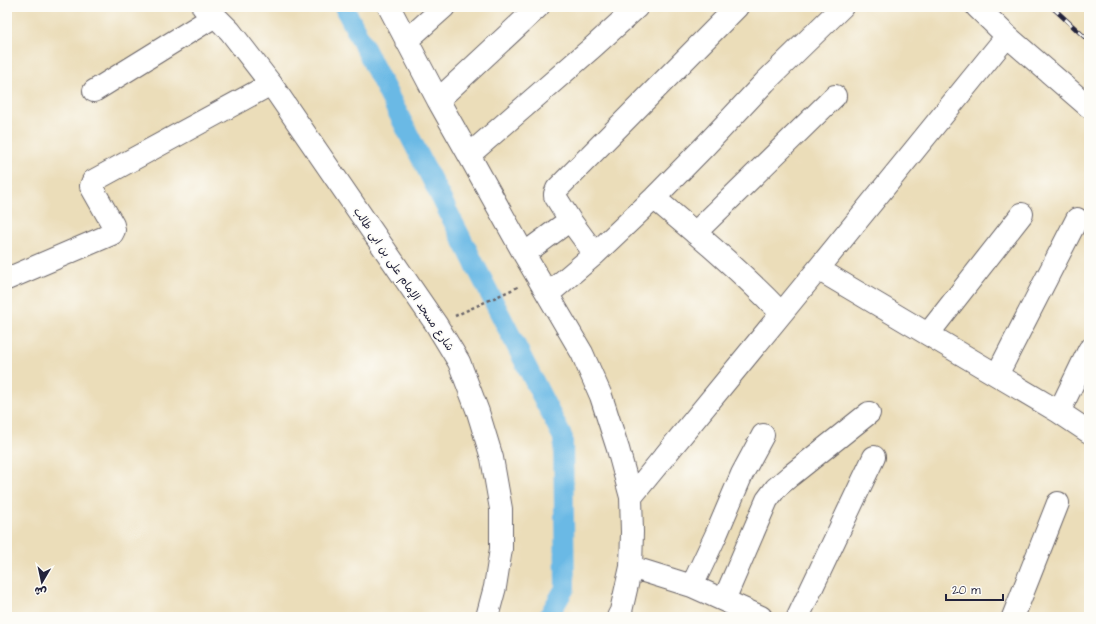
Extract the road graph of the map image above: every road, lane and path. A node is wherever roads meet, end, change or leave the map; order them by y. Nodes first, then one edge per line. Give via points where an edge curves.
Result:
1 (389, 7) edge
2 (444, 7) edge
3 (538, 7) edge
4 (637, 7) edge
5 (737, 7) edge
6 (842, 7) edge
7 (977, 7) edge
8 (209, 11) edge
9 (1007, 36) junction
10 (406, 41) junction
11 (271, 84) junction
12 (94, 90) dead end
13 (835, 96) dead end
14 (438, 100) junction
15 (1089, 107) edge
16 (469, 155) junction
17 (654, 198) junction
18 (1022, 214) dead end
19 (1078, 219) dead end
20 (570, 220) junction
21 (694, 233) junction
22 (524, 254) junction
23 (596, 254) junction
24 (818, 269) junction
25 (7, 279) edge
26 (543, 286) junction
27 (781, 313) junction
28 (436, 324) junction
29 (928, 334) junction
30 (1089, 350) edge
31 (997, 375) junction
32 (1059, 412) junction
33 (869, 413) dead end
34 (1089, 432) edge
35 (763, 435) dead end
36 (874, 457) dead end
37 (631, 497) junction
38 (1058, 504) dead end
39 (631, 568) junction
40 (692, 586) junction
41 (724, 600) junction
42 (487, 617) edge
43 (618, 617) edge
44 (761, 617) edge
45 (798, 617) edge
46 (1013, 617) edge

1 - 10 street
2 - 10 street
3 - 14 street
4 - 16 street
5 - 20 street via 557,189 555,196
6 - 17 street via 765,82
7 - 9 street
8 - 11 street, شارع مسجد الإمام على بن ابى طالب via 230,31
8 - 12 street
9 - 15 street
9 - 24 street
10 - 14 street
11 - 25 street via 93,181 91,186 113,225 112,234
11 - 28 street, شارع مسجد الإمام على بن ابى طالب
13 - 21 street
14 - 16 street
16 - 22 street
17 - 21 street
17 - 23 street
18 - 29 street
19 - 31 street
20 - 22 street
20 - 23 street
21 - 27 street via 748,279
22 - 26 street
23 - 26 street
24 - 27 street
24 - 29 street
26 - 28 path
26 - 37 street via 582,353 601,396
27 - 37 street
28 - 42 street, شارع مسجد الإمام على بن ابى طالب via 459,362 478,412 492,458 501,509 501,549
29 - 31 street
30 - 32 street
31 - 32 street
32 - 34 street
33 - 41 street via 776,488 767,500
35 - 40 street via 742,474
36 - 45 street
37 - 39 street
38 - 46 street
39 - 40 street
39 - 43 street
40 - 41 street
41 - 44 street

